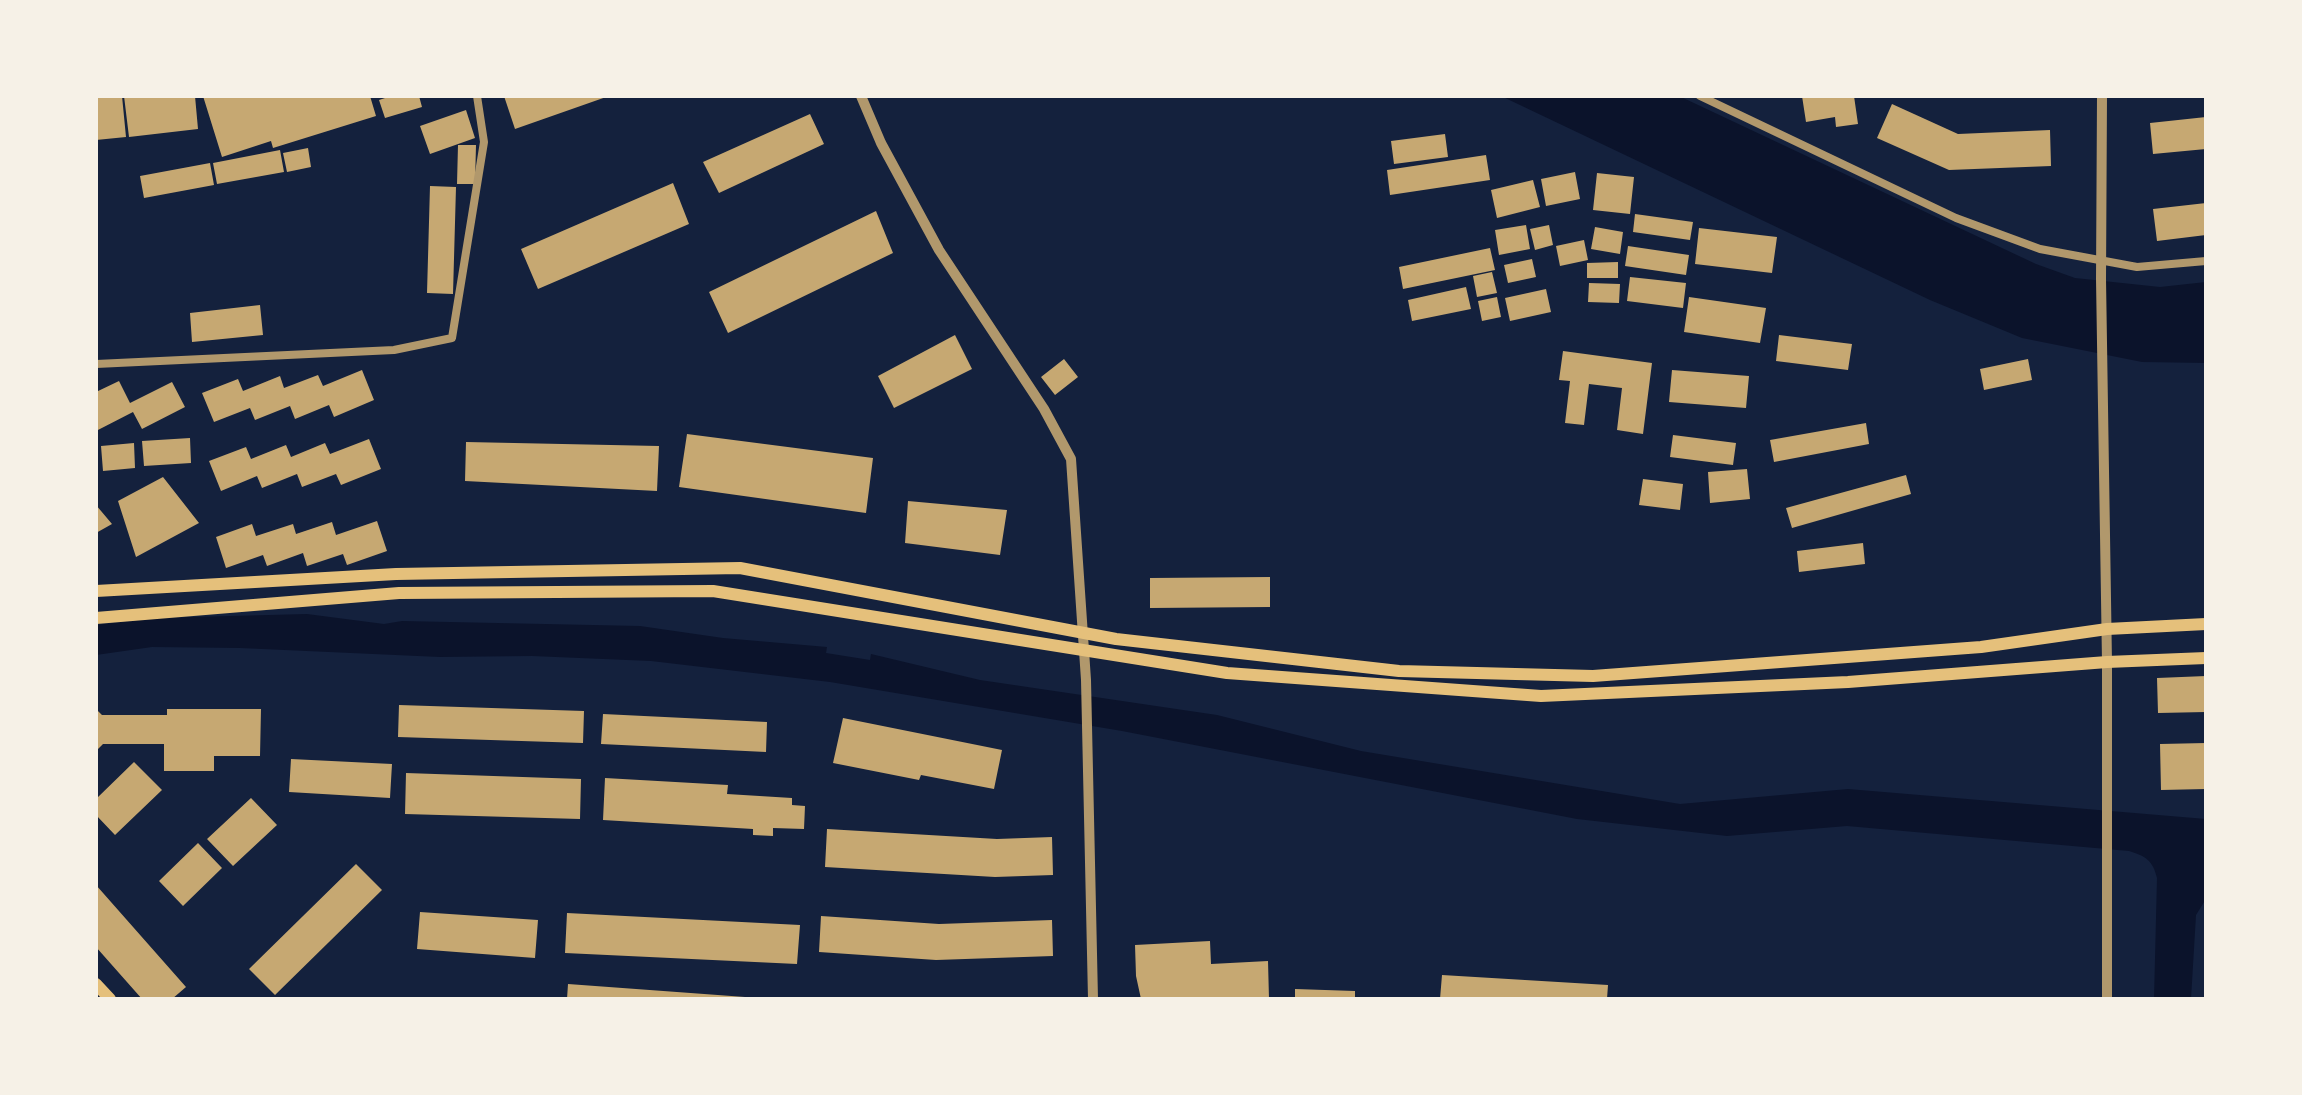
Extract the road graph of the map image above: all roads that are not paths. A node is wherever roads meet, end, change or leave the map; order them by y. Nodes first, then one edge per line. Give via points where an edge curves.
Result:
1 (477, 96) edge
2 (861, 96) edge
3 (1700, 96) edge
4 (2102, 96) edge
5 (2101, 261) junction
6 (2206, 261) edge
7 (96, 364) edge
8 (96, 591) edge
9 (96, 618) edge
10 (2206, 624) edge
11 (2107, 629) junction
12 (1082, 633) junction
13 (1083, 650) junction
14 (2206, 658) edge
15 (2107, 662) junction
16 (96, 984) edge
17 (110, 999) edge
18 (1093, 999) edge
19 (2107, 999) edge

1 - 7 street via 484,142 452,338 394,350
2 - 12 street via 939,250 1071,459
3 - 5 street via 1956,218 2040,249
4 - 5 street
5 - 6 street via 2137,267
5 - 11 street
8 - 12 main road via 396,574 740,568
9 - 13 main road via 399,593 713,591
10 - 11 main road
11 - 12 main road via 1981,647 1593,676 1399,671
11 - 15 street
12 - 13 street
13 - 15 main road via 1227,673 1541,696 1848,682
13 - 18 street
14 - 15 main road
15 - 19 street
16 - 17 main road

